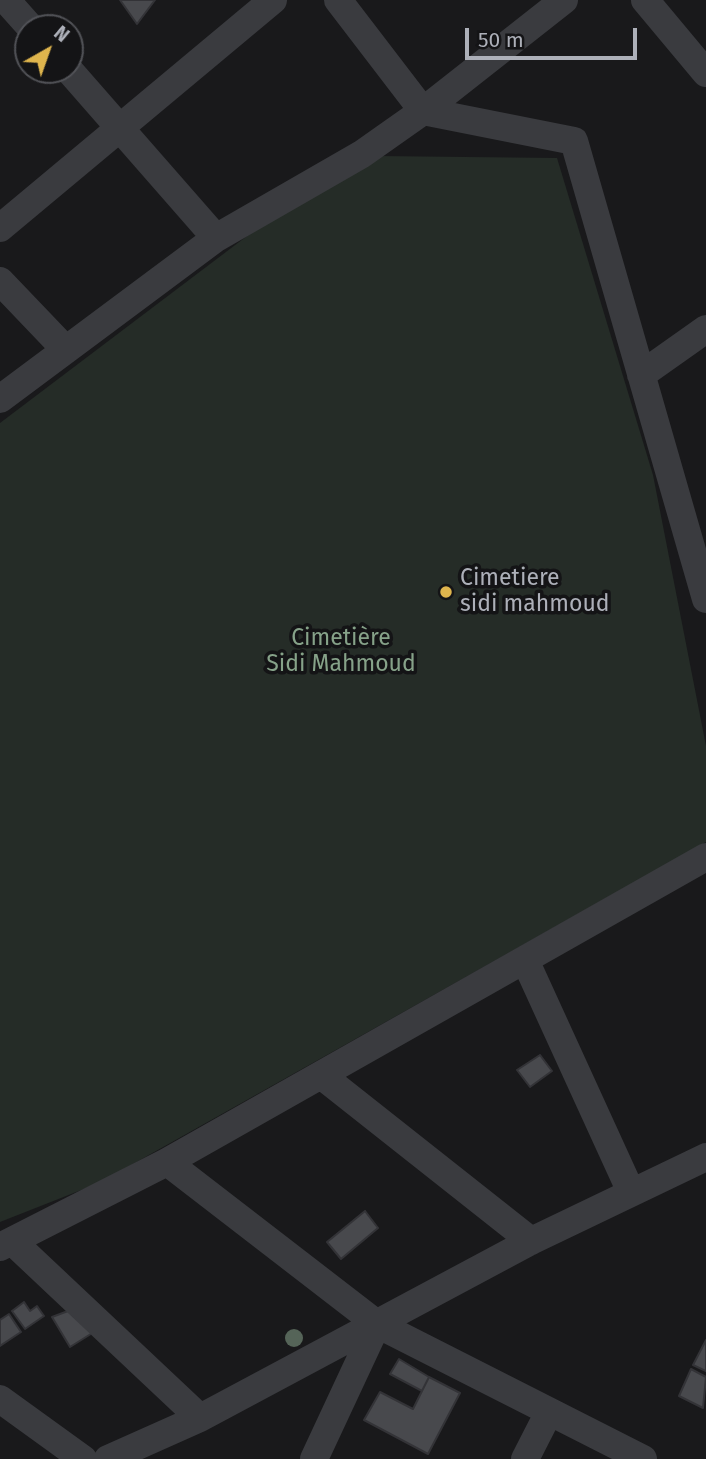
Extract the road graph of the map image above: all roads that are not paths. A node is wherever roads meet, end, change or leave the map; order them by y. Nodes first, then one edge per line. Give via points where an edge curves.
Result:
1 (6, 0) edge
2 (273, 0) edge
3 (338, 0) edge
4 (564, 0) edge
5 (645, 0) edge
6 (18, 14) edge
7 (706, 73) edge
8 (82, 84) edge
9 (423, 111) junction
10 (121, 128) junction
11 (0, 228) edge
12 (215, 238) junction
13 (0, 281) edge
14 (706, 329) edge
15 (66, 350) junction
16 (641, 375) junction
17 (0, 399) edge
18 (706, 598) edge
19 (706, 857) edge
20 (525, 960) junction
21 (321, 1075) junction
22 (706, 1157) edge
23 (167, 1162) junction
24 (631, 1192) junction
25 (531, 1241) junction
26 (6, 1244) edge
27 (377, 1324) junction
28 (0, 1399) edge
29 (549, 1412) junction
30 (200, 1418) junction
31 (83, 1459) edge
32 (108, 1459) edge
33 (314, 1459) edge
34 (525, 1459) edge
35 (643, 1459) edge

1 - 6 street
2 - 10 street
3 - 9 street
4 - 9 street
5 - 7 street
8 - 10 street
9 - 12 street via 362,154
9 - 16 street via 574,141
10 - 11 street
10 - 12 street
12 - 15 street
13 - 15 street
14 - 16 street
15 - 17 street
16 - 18 street
19 - 20 street
20 - 21 street
20 - 24 street
21 - 23 street
21 - 25 street
22 - 24 street
23 - 26 street
23 - 27 street
24 - 25 street
25 - 27 street
26 - 30 street
27 - 29 street
27 - 30 street
27 - 33 street
28 - 31 street
29 - 34 street
29 - 35 street
30 - 32 street

